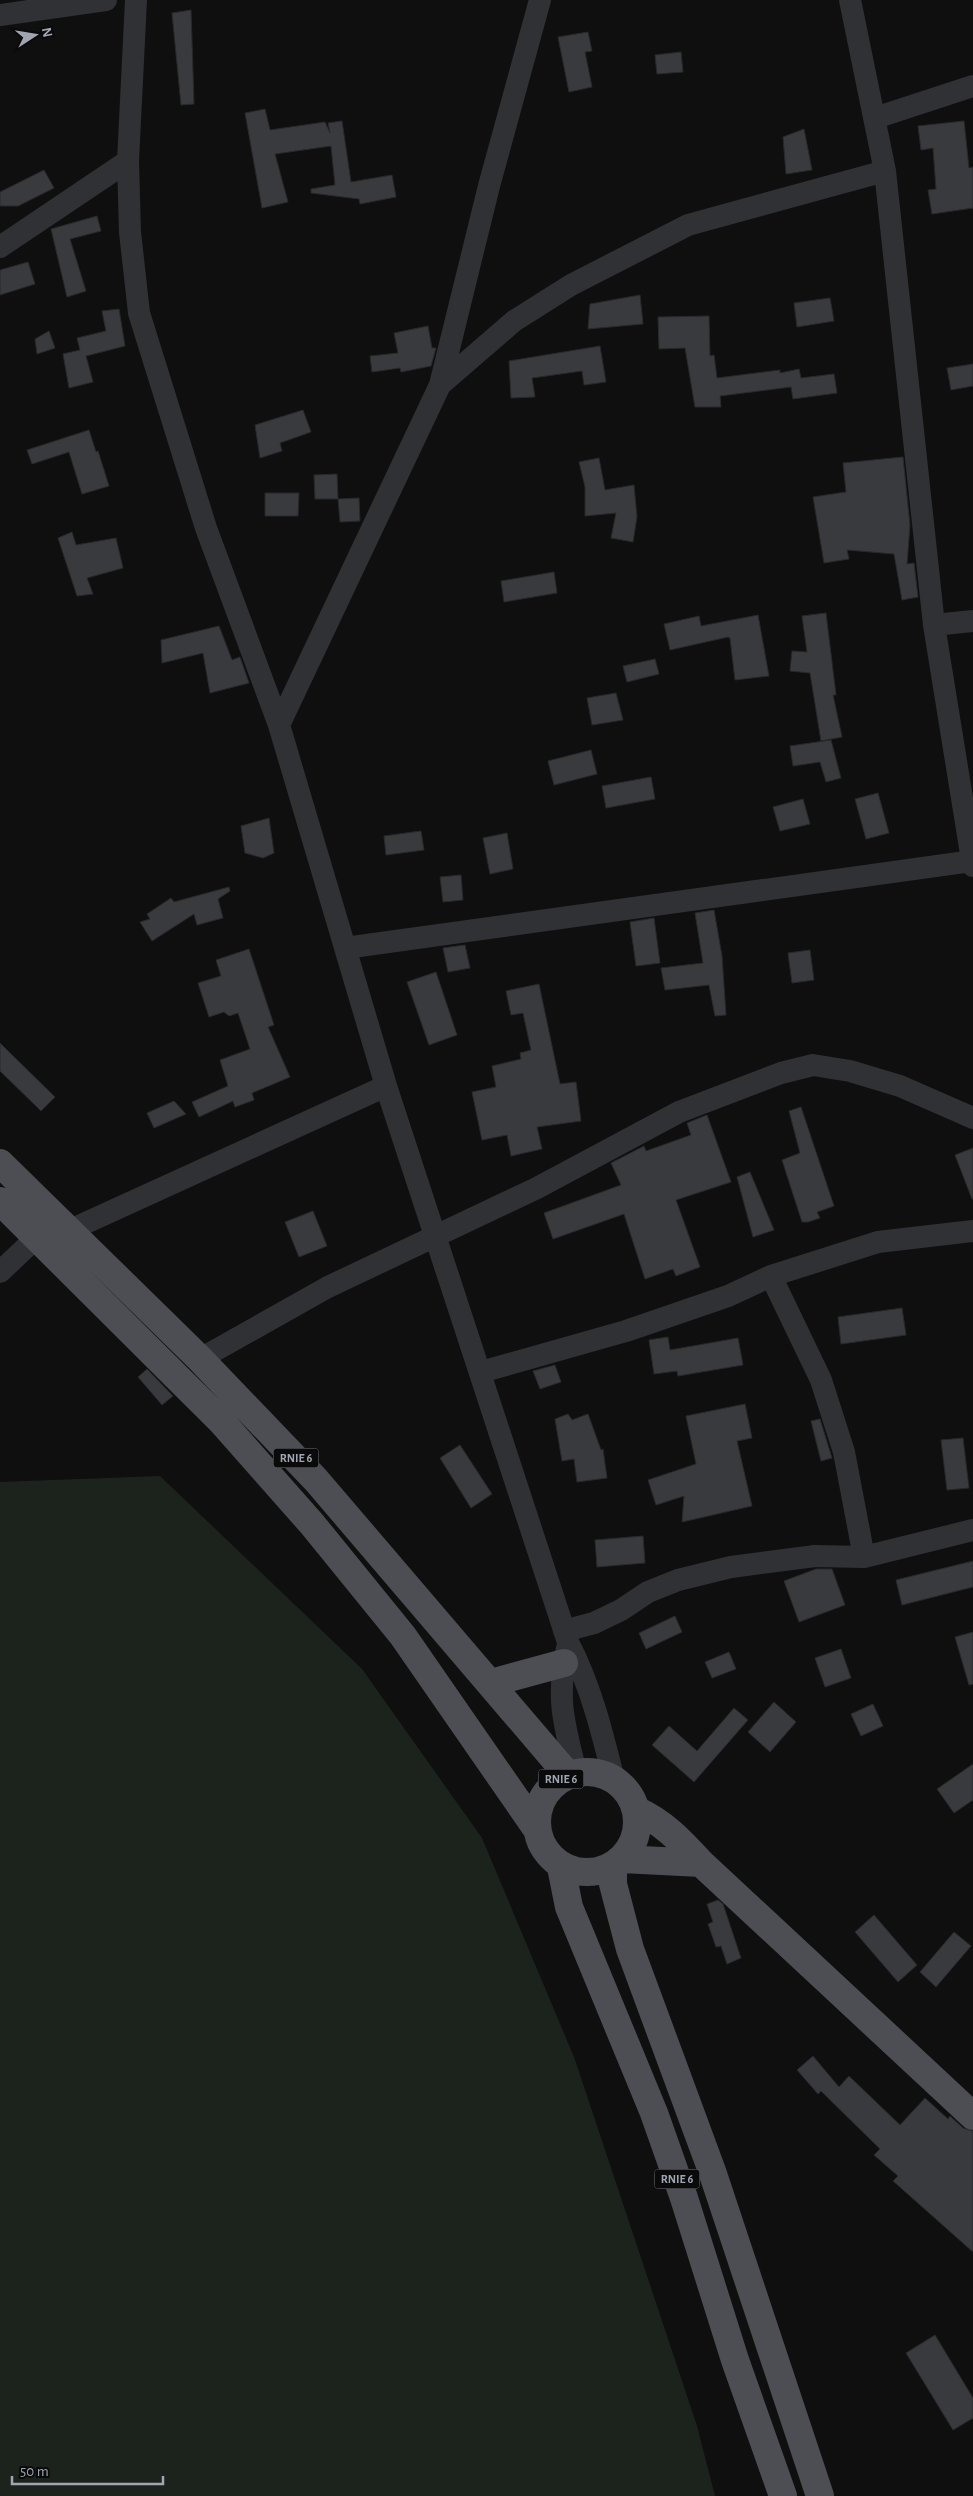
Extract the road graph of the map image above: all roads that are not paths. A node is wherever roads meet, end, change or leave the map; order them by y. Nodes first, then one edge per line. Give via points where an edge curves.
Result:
1 (106, 0) edge
2 (136, 0) edge
3 (540, 0) edge
4 (850, 0) edge
5 (11, 9) edge
6 (973, 86) edge
7 (875, 118) junction
8 (128, 161) junction
9 (885, 171) junction
10 (0, 247) edge
11 (440, 385) junction
12 (973, 620) edge
13 (934, 626) junction
14 (279, 725) junction
15 (973, 863) edge
16 (345, 948) junction
17 (386, 1086) junction
18 (973, 1118) edge
19 (0, 1163) edge
20 (0, 1201) edge
21 (68, 1231) junction
22 (973, 1231) edge
23 (37, 1237) junction
24 (434, 1237) junction
25 (0, 1272) edge
26 (771, 1276) junction
27 (200, 1359) junction
28 (481, 1372) junction
29 (973, 1530) edge
30 (864, 1557) junction
31 (566, 1645) junction
32 (491, 1683) junction
33 (572, 1774) junction
34 (614, 1780) junction
35 (636, 1810) junction
36 (536, 1828) junction
37 (618, 1863) junction
38 (701, 1863) junction
39 (561, 1866) junction
40 (973, 2116) edge
41 (783, 2496) edge
42 (820, 2496) edge

1 - 5 street
2 - 8 street
3 - 11 street via 488,186
4 - 7 street
6 - 7 street
7 - 9 street
8 - 10 street
8 - 14 street via 130,232 140,313 206,528
9 - 11 street via 688,225 571,285 522,316
9 - 13 street
11 - 14 street
12 - 13 street
13 - 15 street
14 - 16 street
15 - 16 street
16 - 17 street
17 - 21 street
17 - 24 street
18 - 24 street via 900,1086 850,1071 813,1065 679,1112 537,1188
19 - 21 main road, RNIE 6
20 - 23 main road, RNIE 6
21 - 27 main road, RNIE 6
22 - 26 street via 878,1242
23 - 25 street
23 - 36 main road, RNIE 6 via 227,1428 312,1524 403,1636
24 - 27 street via 328,1287
24 - 28 street
26 - 28 street via 728,1296 626,1331
26 - 30 street via 821,1380 844,1452
27 - 32 main road, RNIE 6 via 316,1480
28 - 31 street
29 - 30 street
30 - 31 street via 815,1556 731,1567 678,1580 648,1592 594,1623
31 - 32 main road
31 - 33 street via 561,1682 562,1713
31 - 34 street via 582,1668
32 - 33 main road, RNIE 6
33 - 34 main road, RNIE 6 via 596,1772
33 - 36 main road, RNIE 6 via 550,1787 538,1806
34 - 35 main road, RNIE 6 via 628,1793
35 - 37 main road via 637,1828 632,1844
35 - 38 main road via 655,1818 676,1835
36 - 39 main road, RNIE 6 via 544,1850
37 - 38 main road
37 - 39 main road, RNIE 6 via 587,1874
37 - 42 main road, RNIE 6 via 613,1884 630,1949 712,2170
38 - 40 main road
39 - 41 main road, RNIE 6 via 569,1907 654,2113

